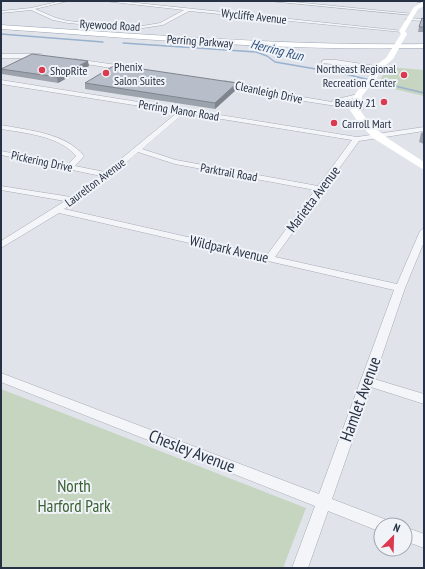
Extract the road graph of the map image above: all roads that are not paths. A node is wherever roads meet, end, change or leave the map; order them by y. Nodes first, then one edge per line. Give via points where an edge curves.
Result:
1 (66, 1) edge
2 (106, 1) edge
3 (271, 1) edge
4 (416, 1) edge
5 (424, 2) edge
6 (31, 8) junction
7 (189, 9) junction
8 (1, 12) edge
9 (410, 16) junction
10 (424, 20) edge
11 (1, 24) edge
12 (1, 27) edge
13 (403, 32) junction
14 (86, 33) junction
15 (424, 40) edge
16 (112, 43) dead end
17 (393, 43) junction
18 (424, 46) edge
19 (315, 47) junction
20 (1, 56) edge
21 (381, 56) junction
22 (46, 57) edge
23 (67, 60) edge
24 (324, 62) dead end
25 (379, 67) junction
26 (128, 69) edge
27 (1, 82) edge
28 (216, 82) edge
29 (323, 102) junction
30 (359, 104) junction
31 (183, 111) junction
32 (1, 126) edge
33 (424, 129) edge
34 (381, 135) junction
35 (357, 139) junction
36 (138, 150) junction
37 (1, 153) edge
38 (69, 167) junction
39 (424, 167) edge
40 (107, 176) junction
41 (1, 188) edge
42 (322, 188) junction
43 (73, 200) junction
44 (58, 210) junction
45 (424, 231) edge
46 (1, 245) edge
47 (269, 259) junction
48 (400, 288) junction
49 (1, 377) edge
50 (367, 381) junction
51 (424, 399) edge
52 (324, 502) junction
53 (373, 521) edge
54 (413, 537) edge
55 (424, 541) edge
56 (300, 568) edge

1 - 6 street
2 - 7 street, Wycliffe Avenue
3 - 9 street
4 - 5 street
5 - 9 street
6 - 7 street, Ryewood Road via 64,21 130,28 160,24
6 - 8 street
7 - 13 street, Wycliffe Avenue
9 - 10 street
9 - 13 street
11 - 17 main road, Perring Parkway via 250,41
12 - 14 main road, Perring Parkway
13 - 15 main road
13 - 17 street
14 - 16 main road via 114,38 115,41
14 - 19 main road, Perring Parkway
15 - 17 main road, Perring Parkway
17 - 18 main road, Perring Parkway
17 - 19 main road, Perring Parkway
17 - 21 street
17 - 25 street via 386,63
19 - 21 main road via 366,50
20 - 22 street
21 - 25 street
23 - 26 street
24 - 25 street
25 - 30 street
27 - 31 street, Perring Manor Road
28 - 29 street, Cleanleigh Drive
29 - 30 street, Cleanleigh Drive
29 - 30 street
30 - 34 street via 355,110 360,120
31 - 35 street, Perring Manor Road
31 - 36 street, Laurelton Avenue
32 - 38 street via 34,133 71,147 80,156
33 - 34 street, Perring Manor Road
34 - 35 street, Perring Manor Road
34 - 39 street
35 - 42 street, Marietta Avenue
36 - 40 street, Laurelton Avenue
36 - 42 street, Parktrail Road via 189,164
37 - 38 street, Pickering Drive
38 - 40 street, Pickering Drive
40 - 43 street, Laurelton Avenue
41 - 43 street
42 - 47 street, Marietta Avenue
43 - 44 street, Laurelton Avenue
44 - 46 street, Laurelton Avenue
44 - 47 street, Wildpark Avenue
45 - 48 street, Hamlet Avenue
47 - 48 street, Wildpark Avenue
48 - 50 street, Hamlet Avenue
49 - 52 street, Chesley Avenue
50 - 51 street
50 - 52 street, Hamlet Avenue
52 - 53 street, Chesley Avenue
52 - 56 street, Hamlet Avenue
54 - 55 street

